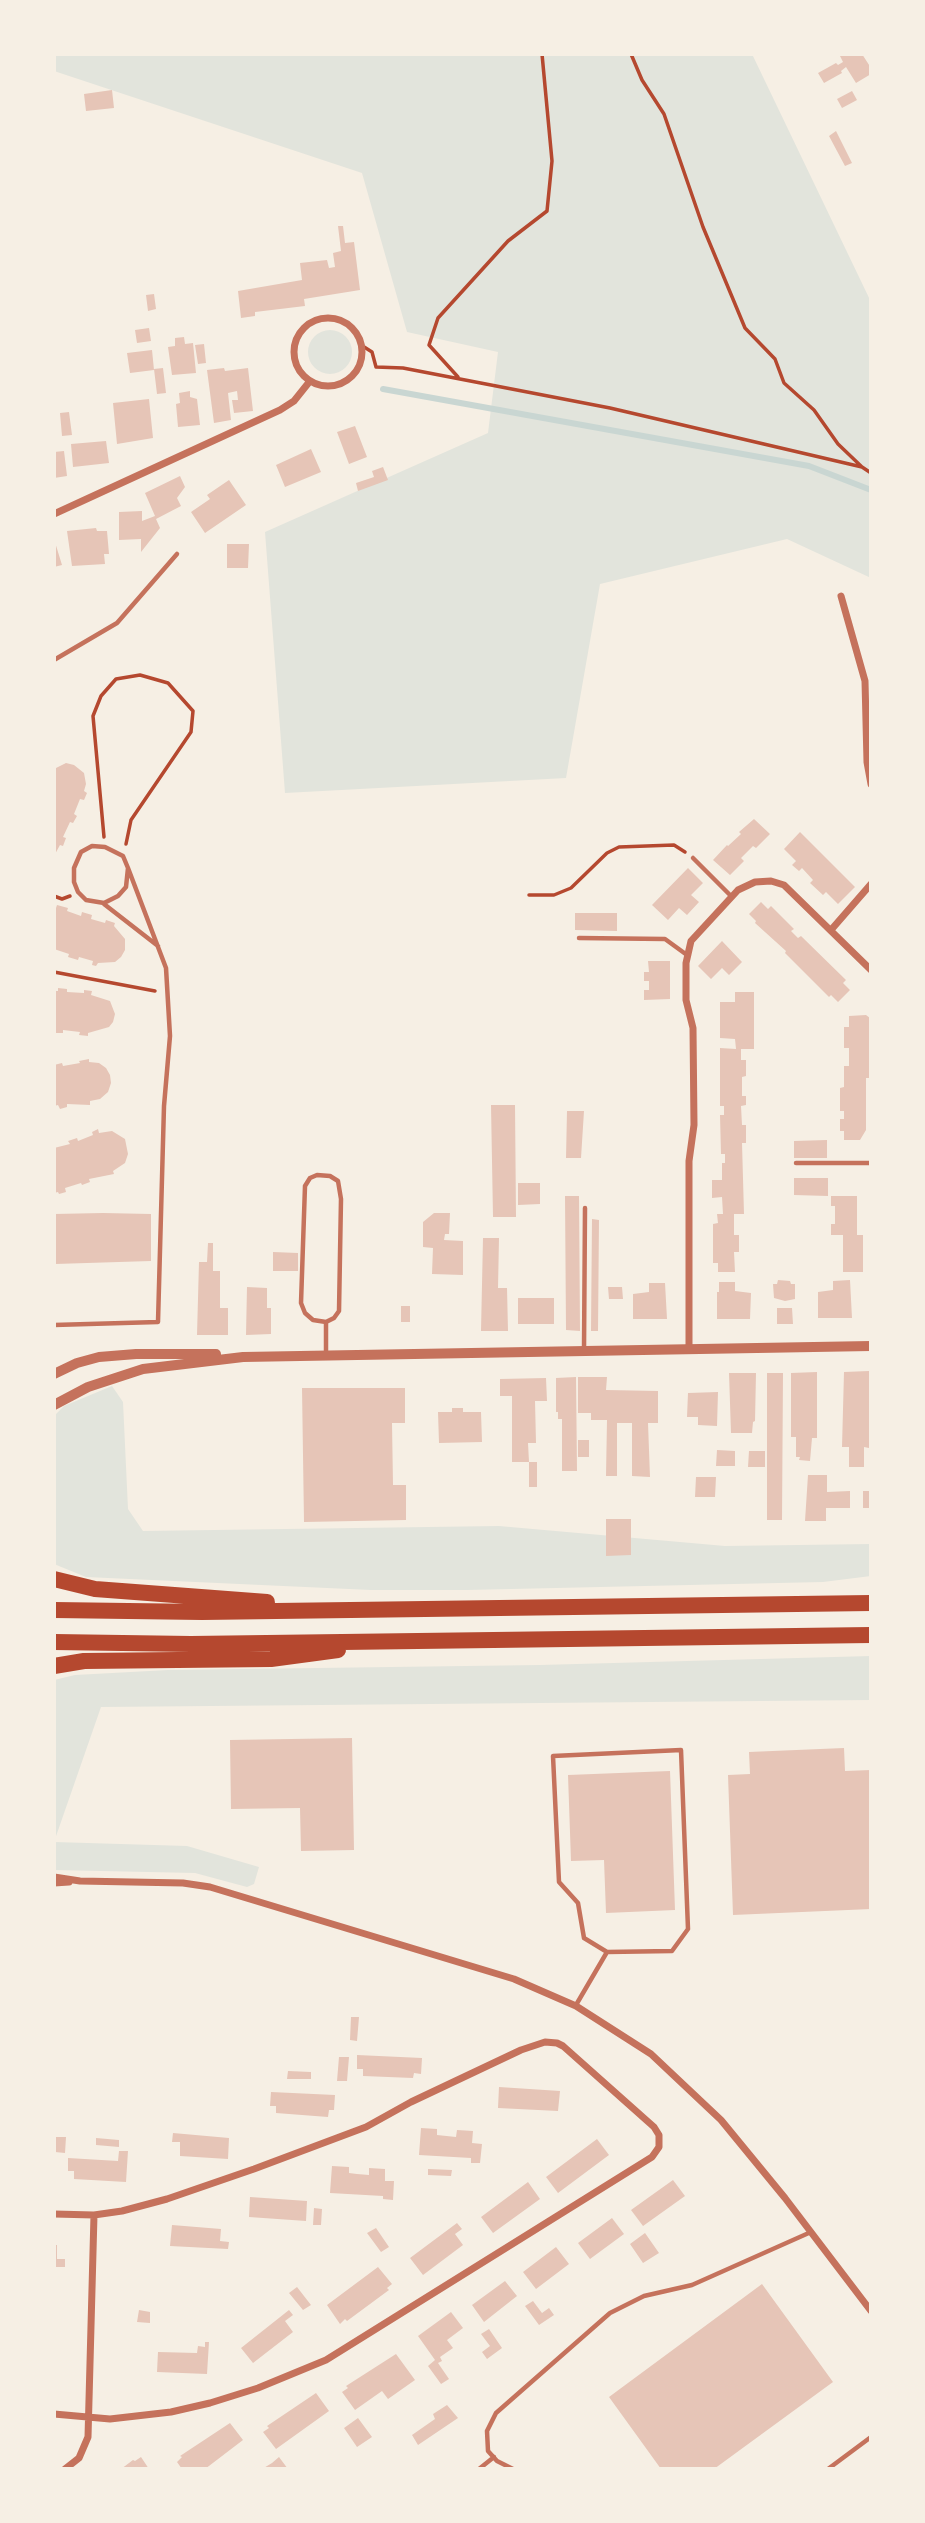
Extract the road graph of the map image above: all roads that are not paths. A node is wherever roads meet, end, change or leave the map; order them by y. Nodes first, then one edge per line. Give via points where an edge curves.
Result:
1 (310, 381) junction
2 (54, 514) edge
3 (177, 554) dead end
4 (841, 596) dead end
5 (54, 660) edge
6 (871, 784) edge
7 (693, 858) road end
8 (128, 868) junction
9 (871, 884) edge
10 (731, 896) junction
11 (103, 903) junction
12 (831, 930) junction
13 (579, 938) dead end
14 (158, 946) junction
15 (687, 955) junction
16 (871, 970) edge
17 (871, 1163) edge
18 (796, 1164) dead end
19 (585, 1208) dead end
20 (326, 1322) junction
21 (54, 1325) edge
22 (871, 1346) edge
23 (690, 1350) junction
24 (584, 1351) junction
25 (326, 1355) junction
26 (243, 1357) junction
27 (54, 1374) edge
28 (54, 1405) edge
29 (54, 1579) edge
30 (871, 1603) edge
31 (54, 1610) edge
32 (384, 1610) junction
33 (871, 1635) edge
34 (54, 1642) edge
35 (388, 1642) junction
36 (54, 1666) edge
37 (54, 1877) edge
38 (80, 1881) junction
39 (54, 1883) edge
40 (607, 1952) junction
41 (576, 2006) junction
42 (54, 2214) edge
43 (94, 2215) junction
44 (811, 2232) junction
45 (871, 2311) edge
46 (54, 2414) edge
47 (88, 2416) junction
48 (871, 2437) edge
49 (494, 2458) junction
50 (65, 2469) edge
51 (479, 2469) edge
52 (513, 2469) edge
53 (828, 2469) edge

1 - 1 street via 300,372 294,353 296,340 308,325 327,318 340,321 351,328 361,345 359,365 347,380 328,386
1 - 2 street via 280,410
3 - 5 lane via 117,623
4 - 6 street via 865,681
7 - 10 lane
8 - 11 lane via 126,887
8 - 11 lane via 123,856 105,847 92,846 81,852 74,868 78,892 86,900
8 - 14 lane
9 - 12 street
10 - 12 street via 755,881 779,883
10 - 15 street via 695,934
11 - 14 lane
12 - 16 street
13 - 15 lane via 665,939
14 - 21 lane via 166,968 170,1036 158,1322
15 - 23 street via 694,1125 689,1161
17 - 18 lane
19 - 24 lane
20 - 20 lane via 338,1311 341,1199 338,1181 317,1175 305,1186 301,1303 313,1320
20 - 25 lane
22 - 23 street
23 - 24 street
24 - 25 street
25 - 26 street
26 - 27 street via 123,1355 88,1360
26 - 28 street via 143,1369 88,1387
29 - 32 highway via 137,1593
30 - 32 highway
31 - 32 highway
33 - 35 highway
34 - 35 highway
35 - 36 highway via 271,1659 83,1661
37 - 38 street
38 - 39 street
38 - 41 street via 210,1887 514,1979
40 - 40 lane via 672,1951 688,1930 681,1750 553,1756 559,1882 578,1903 584,1938
40 - 41 lane
41 - 44 street via 651,2054 696,2095 733,2133
42 - 43 street
43 - 47 street
43 - 47 street via 167,2199 342,2137 545,2042 563,2046 654,2127 660,2141 652,2157 326,2360 258,2388 187,2409 110,2419
44 - 45 street
44 - 49 lane via 692,2285 644,2296 610,2313 496,2413 487,2431 488,2451
46 - 47 street
47 - 50 street via 83,2452
48 - 53 lane
49 - 51 lane
49 - 52 lane

